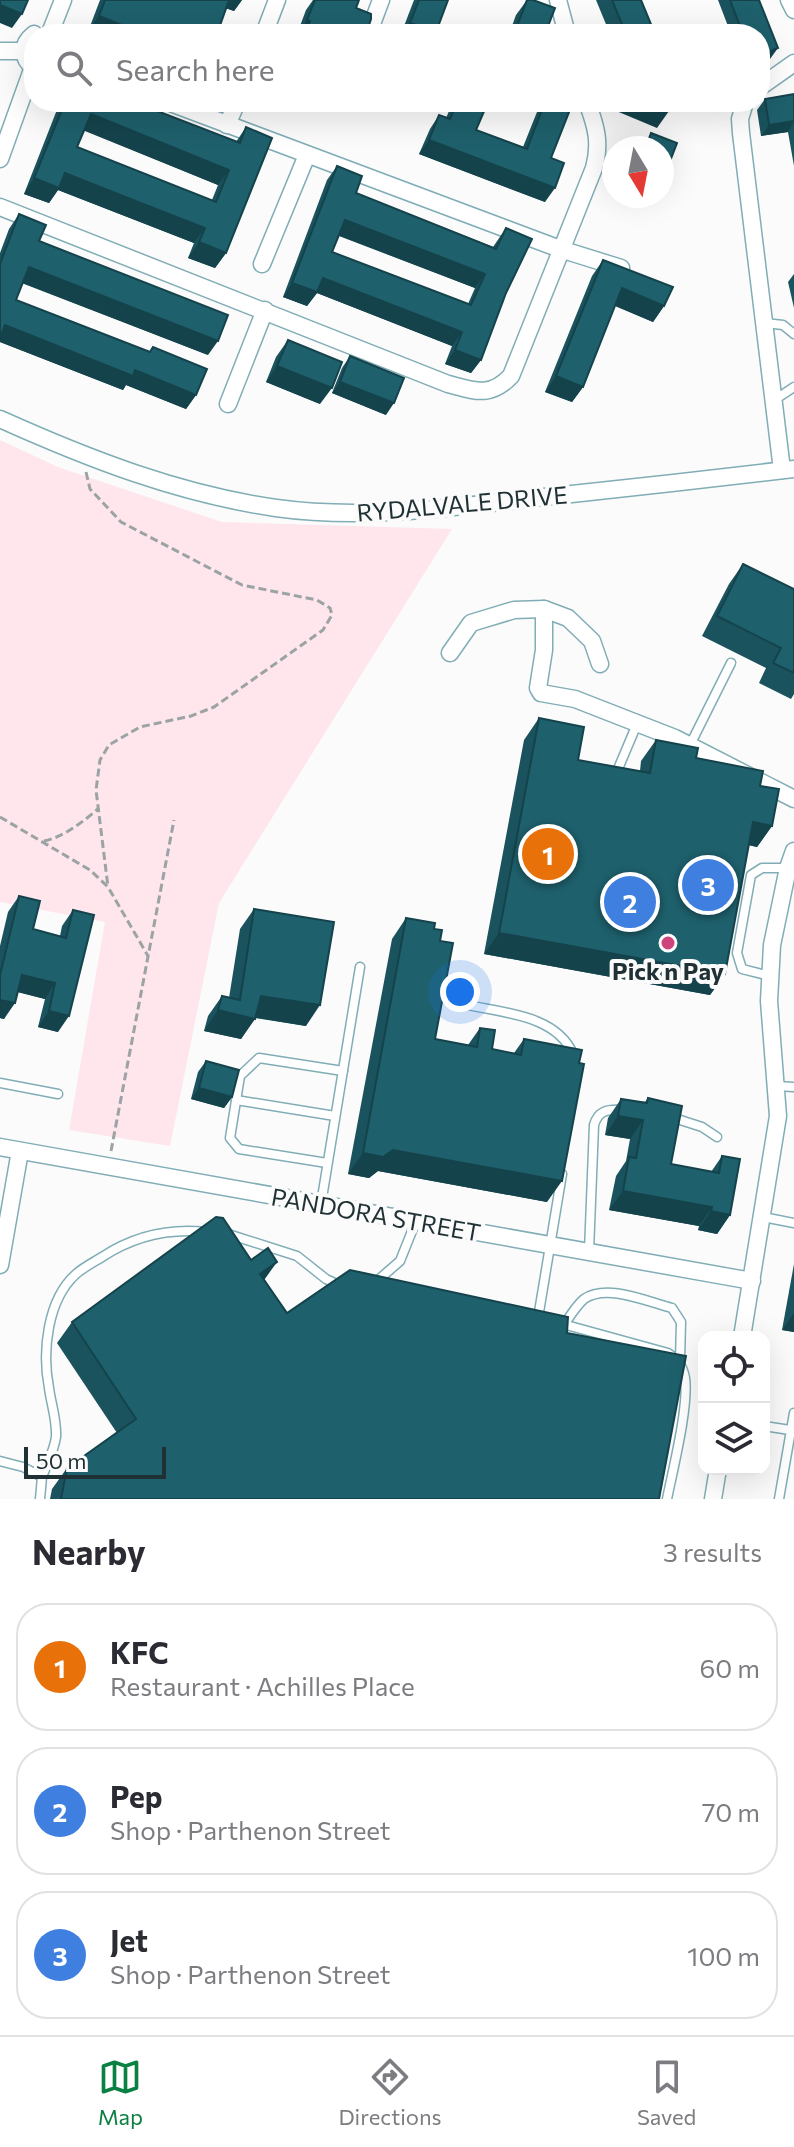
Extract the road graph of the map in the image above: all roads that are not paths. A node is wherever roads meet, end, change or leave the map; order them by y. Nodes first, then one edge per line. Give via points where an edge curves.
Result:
1 (63, 0) edge
2 (277, 0) edge
3 (381, 0) edge
4 (558, 0) edge
5 (789, 0) edge
6 (794, 10) edge
7 (55, 24) edge
8 (268, 24) edge
9 (372, 24) edge
10 (564, 24) edge
11 (0, 51) edge
12 (24, 51) edge
13 (794, 63) edge
14 (770, 80) edge
15 (24, 93) edge
16 (194, 112) edge
17 (233, 112) edge
18 (591, 112) edge
19 (742, 112) edge
20 (227, 125) junction
21 (307, 155) junction
22 (0, 159) edge
23 (0, 207) edge
24 (560, 249) junction
25 (262, 264) dead end
26 (632, 271) edge
27 (265, 310) junction
28 (765, 323) junction
29 (794, 334) edge
30 (794, 387) edge
31 (773, 401) junction
32 (228, 404) dead end
33 (0, 419) edge
34 (788, 470) edge
35 (544, 609) junction
36 (450, 653) dead end
37 (731, 663) dead end
38 (600, 664) dead end
39 (637, 724) junction
40 (679, 744) junction
41 (618, 769) edge
42 (794, 799) edge
43 (794, 851) edge
44 (788, 868) junction
45 (360, 967) dead end
46 (770, 976) junction
47 (463, 1004) dead end
48 (576, 1063) edge
49 (343, 1071) junction
50 (0, 1083) edge
51 (775, 1086) junction
52 (794, 1087) edge
53 (58, 1094) dead end
54 (236, 1100) junction
55 (630, 1111) edge
56 (656, 1115) edge
57 (335, 1116) junction
58 (717, 1137) dead end
59 (0, 1147) edge
60 (20, 1151) junction
61 (327, 1163) junction
62 (563, 1169) edge
63 (321, 1204) junction
64 (763, 1217) junction
65 (416, 1221) junction
66 (794, 1223) edge
67 (550, 1245) junction
68 (589, 1252) junction
69 (0, 1265) edge
70 (752, 1281) junction
71 (354, 1286) edge
72 (365, 1286) edge
73 (523, 1314) edge
74 (538, 1318) junction
75 (564, 1325) junction
76 (743, 1331) edge
77 (680, 1361) junction
78 (794, 1413) edge
79 (770, 1427) edge
80 (790, 1430) junction
81 (0, 1461) edge
82 (717, 1475) edge
83 (42, 1477) junction
84 (40, 1499) edge
85 (667, 1499) edge
86 (713, 1499) edge
87 (779, 1499) edge

1 - 7 street
2 - 8 street
3 - 9 street
4 - 10 street
5 - 6 street
11 - 12 street
13 - 14 street
15 - 22 street
16 - 20 street
17 - 20 street
18 - 24 street via 598,155
19 - 28 street
20 - 21 street
21 - 24 street
21 - 25 street
23 - 27 street
24 - 26 street
24 - 27 street via 511,376 490,391 448,384
27 - 32 street
28 - 29 lane via 783,325
28 - 31 street
30 - 31 lane
31 - 34 street
33 - 34 street, RYDALVALE DRIVE via 86,457 190,491 276,508 350,513 430,510
35 - 36 street via 514,610 471,623
35 - 38 street via 568,618 592,641
35 - 39 street via 541,693 575,699
37 - 40 lane
39 - 40 street
39 - 41 lane
40 - 42 street
43 - 44 street
44 - 46 street
44 - 46 lane via 762,868 751,875 737,953 742,969
45 - 49 lane
46 - 51 street
47 - 48 lane via 547,1023 568,1044
49 - 54 lane via 259,1058 240,1076
49 - 57 lane
50 - 53 lane
51 - 52 lane
51 - 64 street via 778,1116
54 - 57 lane
54 - 61 lane via 230,1138 239,1149
55 - 68 lane via 608,1109 596,1118
56 - 58 lane via 687,1121
57 - 61 lane
59 - 60 street, PANDORA STREET
60 - 63 street, PANDORA STREET
60 - 69 street
61 - 63 lane
62 - 67 lane
63 - 65 street, PANDORA STREET
64 - 66 lane
64 - 70 street
65 - 67 street, PANDORA STREET
65 - 72 lane via 400,1261 384,1278
67 - 68 street, PANDORA STREET
67 - 74 lane
68 - 70 street, PANDORA STREET
70 - 76 street
71 - 83 lane via 326,1279 297,1256 227,1234 185,1229 123,1243 75,1274 58,1298 46,1366 56,1433
73 - 74 lane
74 - 75 lane
75 - 77 lane via 668,1353
75 - 77 lane via 578,1305 595,1294 672,1308 681,1322
77 - 85 lane via 683,1407
78 - 80 lane
79 - 80 lane
80 - 87 lane
81 - 83 lane
82 - 86 street
83 - 84 lane

